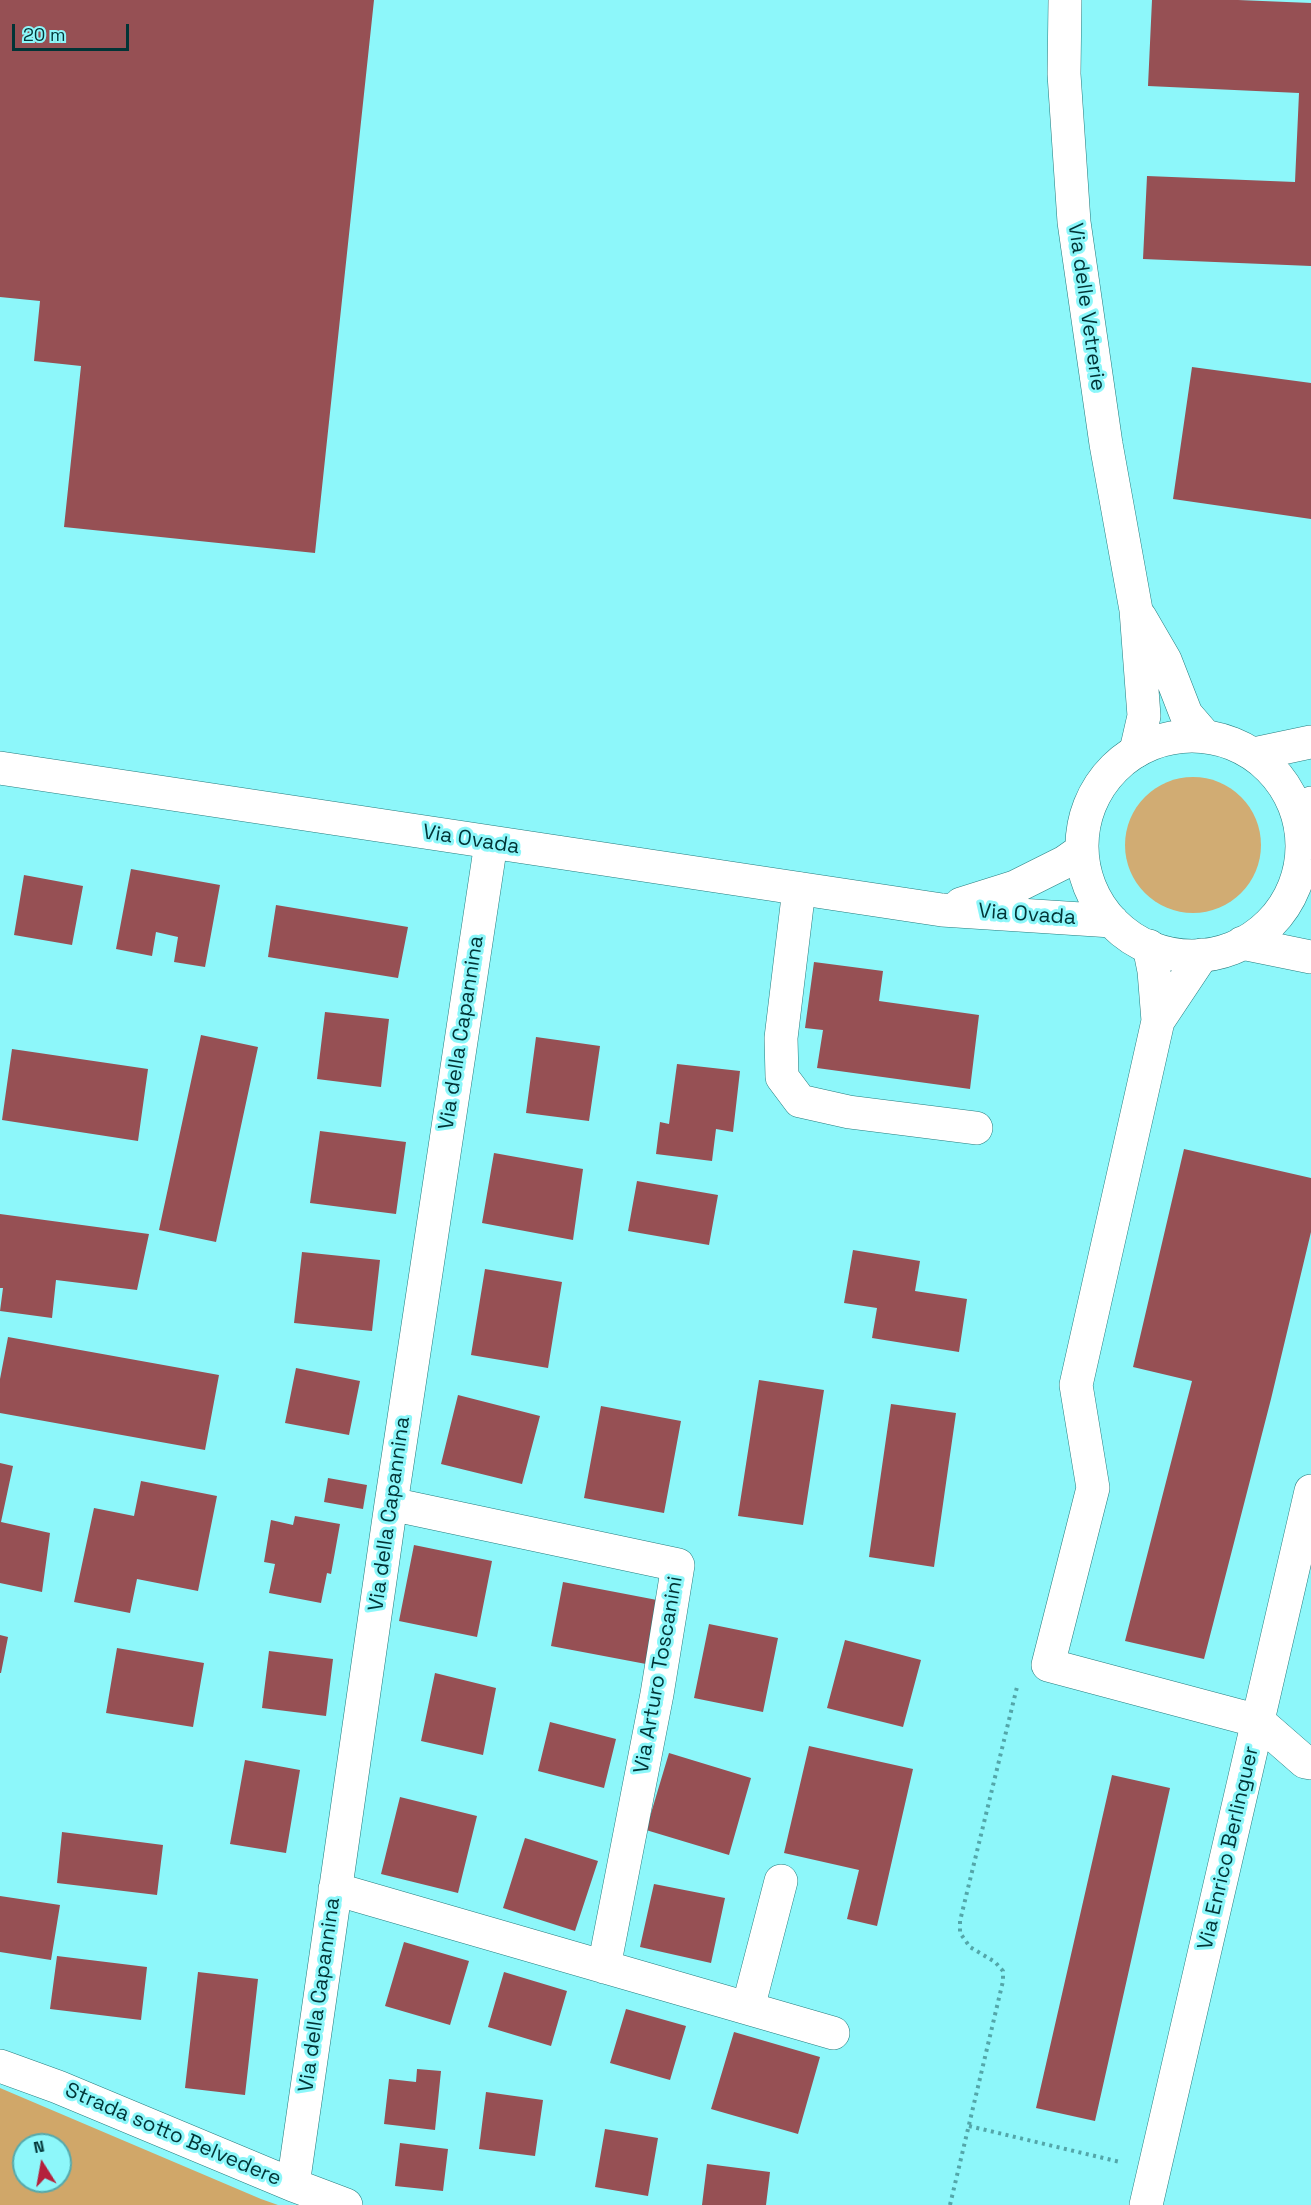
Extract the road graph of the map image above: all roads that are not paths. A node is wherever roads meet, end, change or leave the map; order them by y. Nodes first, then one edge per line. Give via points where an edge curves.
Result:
1 (1065, 0) edge
2 (1136, 610) junction
3 (1205, 736) junction
4 (1311, 742) edge
5 (1136, 751) junction
6 (1254, 754) junction
7 (0, 768) edge
8 (1306, 816) edge
9 (491, 843) junction
10 (1082, 850) junction
11 (1305, 882) edge
12 (799, 889) junction
13 (942, 910) junction
14 (1112, 921) junction
15 (1242, 943) junction
16 (1149, 946) junction
17 (1202, 955) junction
18 (1311, 957) edge
19 (1158, 1021) junction
20 (976, 1128) dead end
21 (1311, 1491) edge
22 (391, 1504) junction
23 (1258, 1721) junction
24 (1311, 1763) edge
25 (781, 1881) dead end
26 (335, 1889) junction
27 (604, 1967) junction
28 (748, 2008) junction
29 (833, 2033) dead end
30 (0, 2066) edge
31 (292, 2185) junction
32 (346, 2205) edge
33 (1146, 2205) edge

1 - 2 street, Via delle Vetrerie via 1064,74 1074,222 1106,444
2 - 3 street, Via delle Vetrerie via 1164,660 1186,714
2 - 5 street, Via delle Vetrerie via 1144,716
3 - 5 street via 1170,738
3 - 6 street via 1231,742
4 - 6 street
5 - 10 street via 1099,786 1087,812
6 - 8 street via 1277,774
7 - 9 street, Via Ovada
8 - 11 street via 1302,850
9 - 12 street, Via Ovada
9 - 22 street, Via della Capannina
10 - 13 street, Via Ovada via 1015,887
10 - 14 street via 1086,876
11 - 15 street via 1268,926
12 - 13 street, Via Ovada
12 - 20 street via 781,1038 783,1077 800,1101 849,1112
13 - 14 street, Via Ovada
14 - 16 street
15 - 17 street
15 - 18 street
16 - 17 street via 1175,954
16 - 19 street
17 - 19 street
19 - 23 street via 1076,1384 1093,1488 1048,1665
21 - 23 street, Via Enrico Berlinguer
22 - 26 street, Via della Capannina
22 - 27 street, Via Arturo Toscanini via 678,1565
23 - 24 street
23 - 33 street, Via Enrico Berlinguer
25 - 28 street
26 - 27 street
26 - 31 street, Via della Capannina
27 - 28 street
28 - 29 street
30 - 31 street, Strada sotto Belvedere
31 - 32 street, Strada sotto Belvedere

